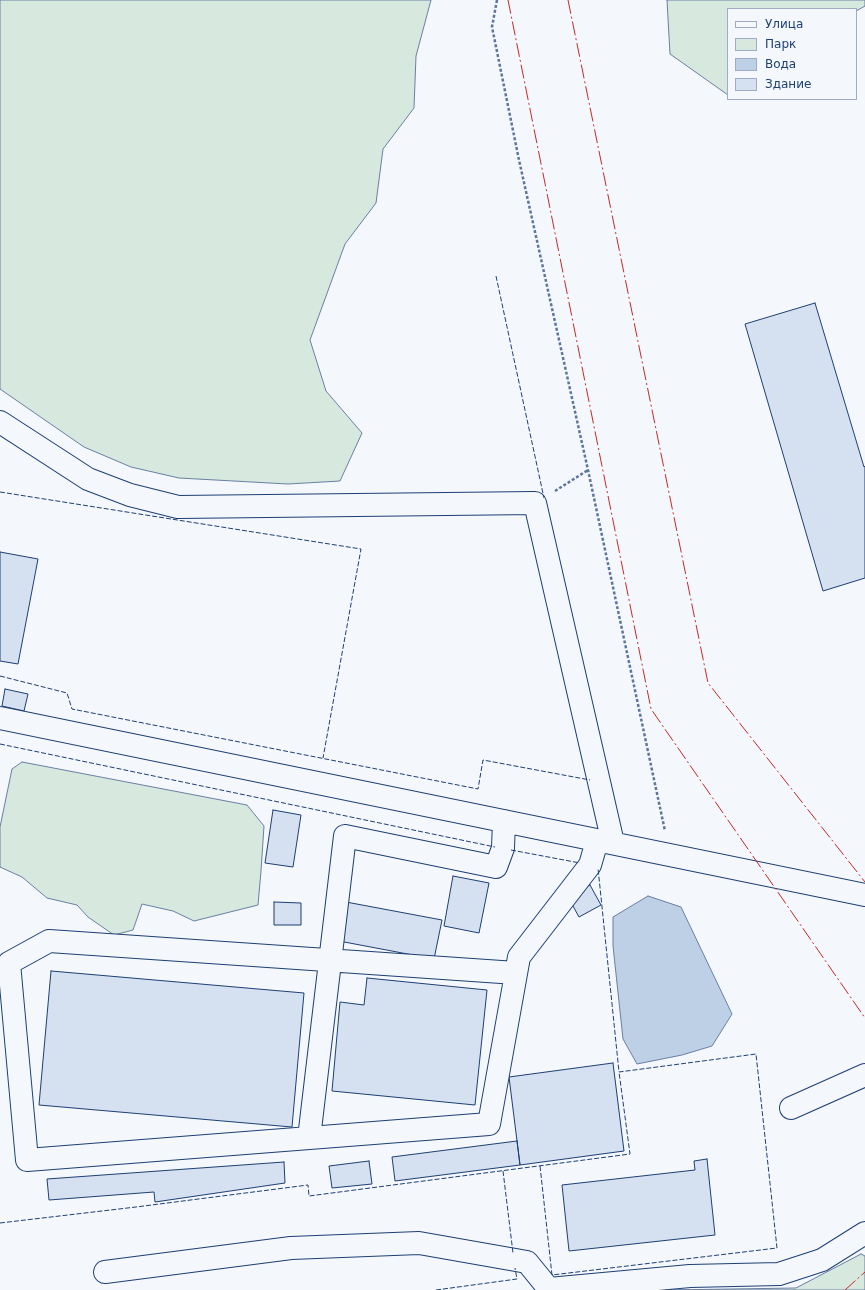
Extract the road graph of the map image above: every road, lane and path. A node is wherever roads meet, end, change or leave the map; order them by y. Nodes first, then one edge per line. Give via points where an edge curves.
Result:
1 (496, 0) edge
2 (0, 422) edge
3 (588, 470) junction
4 (535, 503) junction
5 (0, 718) edge
6 (504, 821) junction
7 (605, 842) junction
8 (670, 856) junction
9 (865, 895) edge
10 (330, 960) junction
11 (516, 973) junction
12 (865, 1075) edge
13 (791, 1108) dead end
14 (309, 1138) junction
15 (865, 1233) edge
16 (105, 1272) dead end

1 - 3 path via 492,27
2 - 4 street via 88,479 130,495 178,507
3 - 4 path
3 - 8 path
4 - 7 street
5 - 6 street
6 - 7 street
6 - 10 street via 503,848 496,867 345,836
7 - 8 street
7 - 11 street via 519,957
8 - 9 street
10 - 11 street
10 - 14 street
10 - 14 street via 49,942 9,963 27,1160
11 - 14 street via 489,1124
12 - 13 street
15 - 16 street via 822,1260 779,1274 690,1276 549,1289 527,1262 419,1243 291,1248

